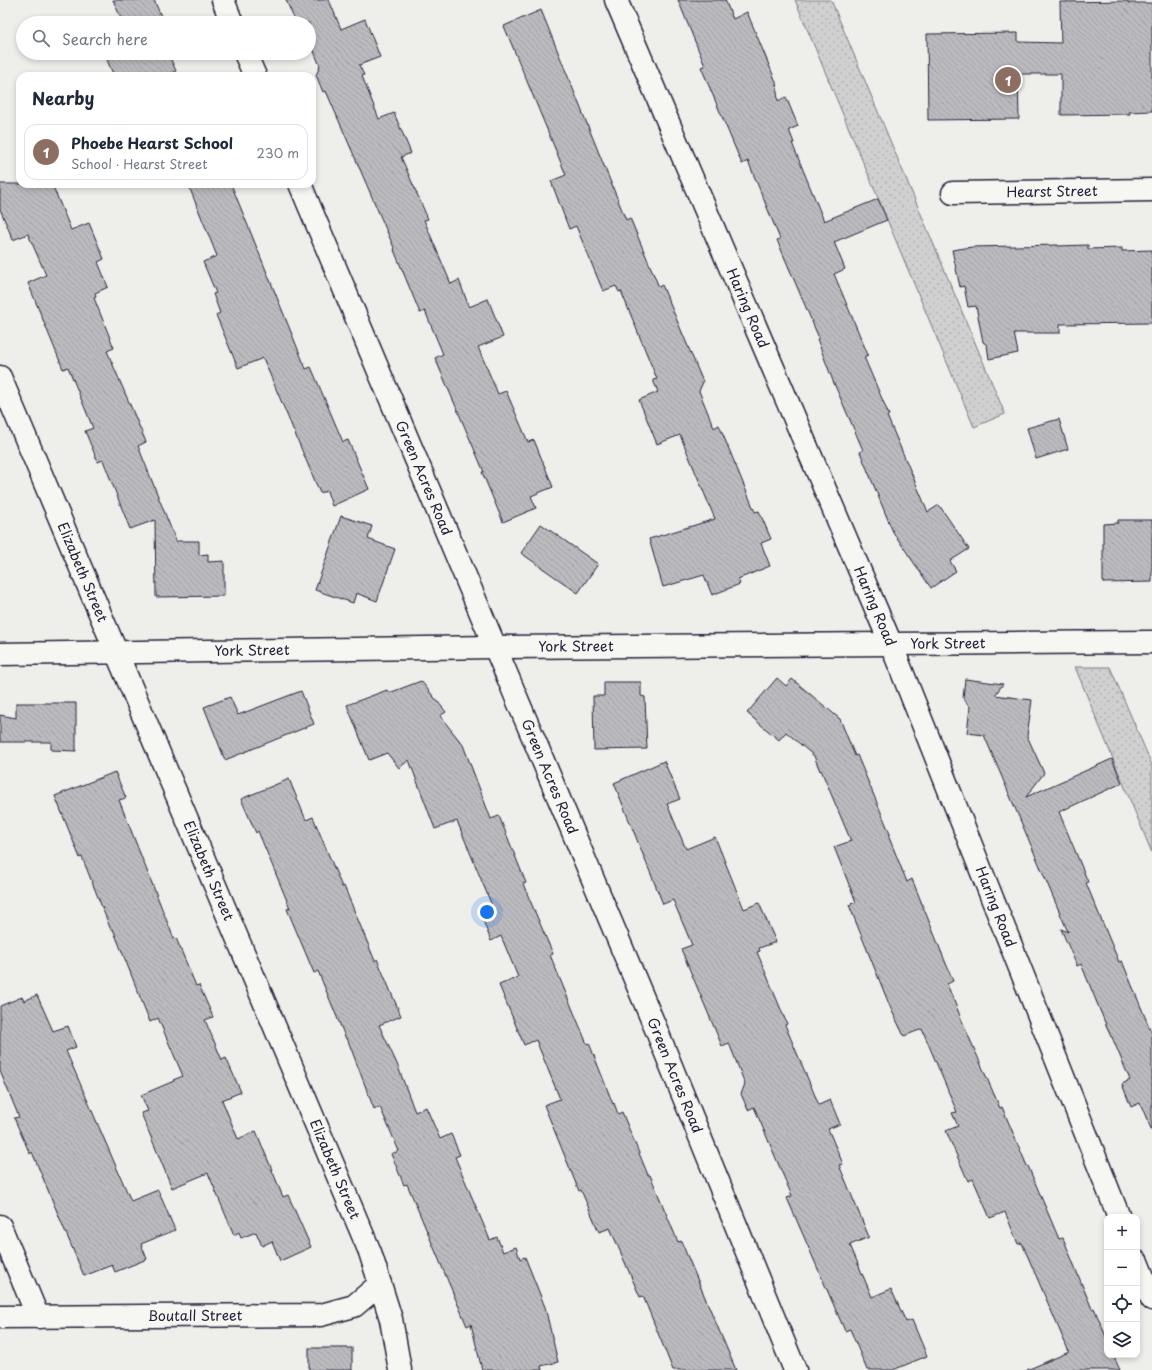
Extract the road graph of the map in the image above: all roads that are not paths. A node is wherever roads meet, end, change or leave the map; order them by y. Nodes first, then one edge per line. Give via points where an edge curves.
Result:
1 (222, 0) edge
2 (616, 0) edge
3 (229, 16) edge
4 (248, 60) edge
5 (253, 72) edge
6 (302, 188) edge
7 (1152, 190) edge
8 (953, 193) dead end
9 (0, 377) edge
10 (1152, 642) edge
11 (891, 644) junction
12 (495, 647) junction
13 (117, 653) junction
14 (0, 654) edge
15 (1118, 1214) edge
16 (0, 1226) edge
17 (1140, 1269) edge
18 (380, 1284) junction
19 (1152, 1299) edge
20 (0, 1317) edge
21 (38, 1317) junction
22 (400, 1370) edge
23 (795, 1370) edge

1 - 3 street
2 - 11 street, Haring Road
4 - 5 street
6 - 12 street, Green Acres Road
7 - 8 street, Hearst Street
9 - 13 street, Elizabeth Street
10 - 11 street, York Street
11 - 12 street, York Street
11 - 15 street, Haring Road
12 - 13 street, York Street
12 - 23 street, Green Acres Road via 656,1029
13 - 14 street, York Street
13 - 18 street, Elizabeth Street via 370,1252
16 - 21 street
17 - 19 street
18 - 21 street, Boutall Street via 354,1306 321,1315
18 - 22 street, Elizabeth Street via 391,1319
20 - 21 street, Boutall Street

